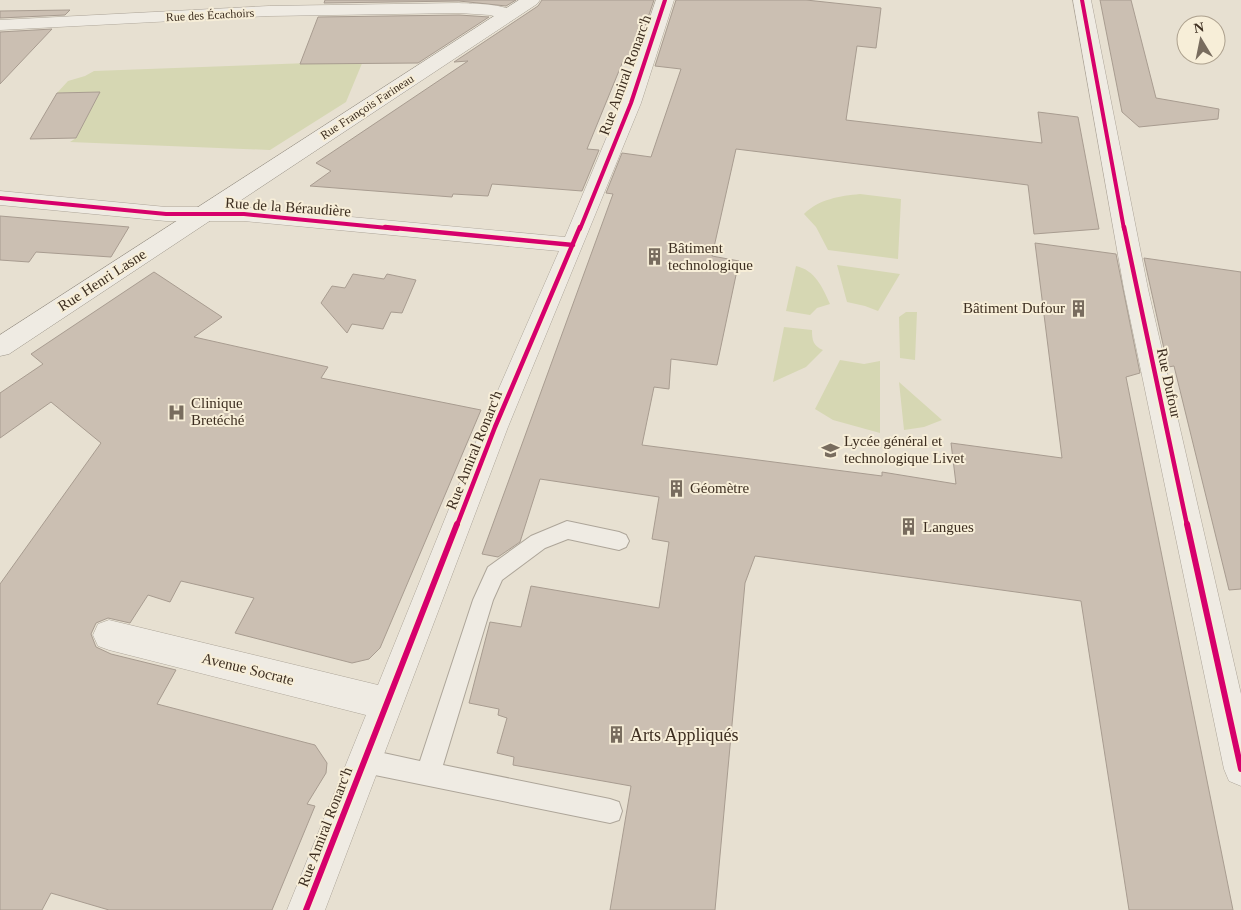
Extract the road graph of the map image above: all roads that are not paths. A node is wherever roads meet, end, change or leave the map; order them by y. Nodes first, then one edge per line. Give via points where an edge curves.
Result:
1 (531, 0) edge
2 (665, 0) edge
3 (1082, 0) edge
4 (508, 15) junction
5 (0, 25) edge
6 (0, 198) edge
7 (205, 214) junction
8 (574, 245) junction
9 (0, 347) edge
10 (619, 541) dead end
11 (109, 634) dead end
12 (387, 704) junction
13 (365, 761) junction
14 (1241, 769) edge
15 (428, 774) junction
16 (610, 811) dead end
17 (306, 910) edge

1 - 4 street, Rue François Farineau
2 - 8 street, Rue Amiral Ronarc'h via 631,103
3 - 14 street, Rue Dufour via 1099,106 1148,344
4 - 5 street, Rue des Écachoirs via 491,10 459,8 269,11
4 - 7 street, Rue François Farineau
6 - 7 street, Rue de la Béraudière via 166,214
7 - 8 street, Rue de la Béraudière via 244,214
7 - 9 street, Rue Henri Lasne
8 - 12 street, Rue Amiral Ronarc'h via 495,427
10 - 15 lane via 567,530 538,542 495,574 483,600
11 - 12 street, Avenue Socrate
12 - 13 street, Rue Amiral Ronarc'h
13 - 15 lane
13 - 17 street, Rue Amiral Ronarc'h
15 - 16 lane

